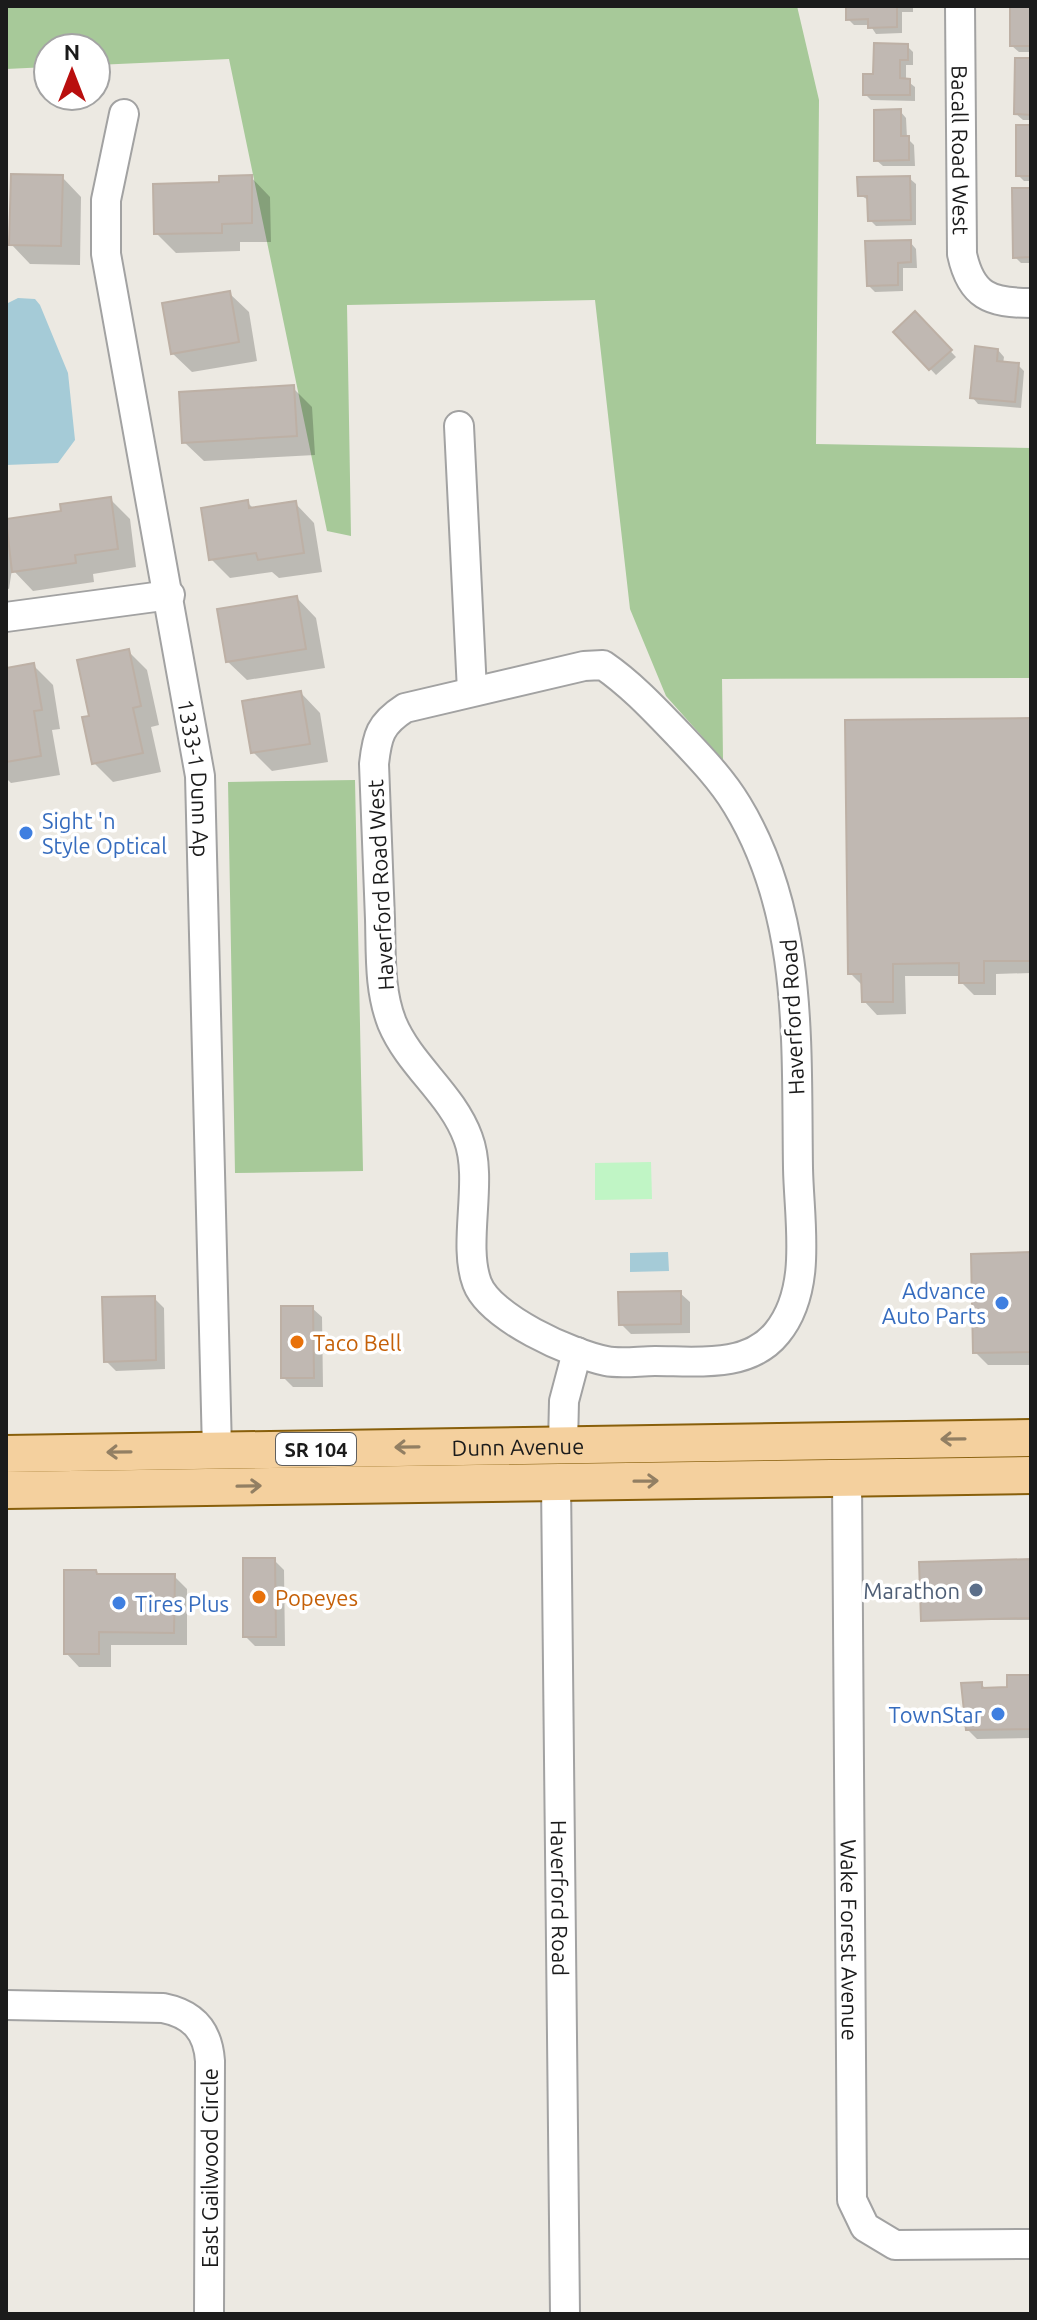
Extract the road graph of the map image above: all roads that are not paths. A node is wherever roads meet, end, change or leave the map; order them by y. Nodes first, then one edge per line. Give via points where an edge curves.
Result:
1 (960, 6) edge
2 (124, 114) dead end
3 (1031, 303) edge
4 (459, 426) dead end
5 (170, 595) junction
6 (6, 617) edge
7 (472, 691) junction
8 (577, 1352) junction
9 (1031, 1438) edge
10 (563, 1444) junction
11 (625, 1444) junction
12 (217, 1450) junction
13 (6, 1454) edge
14 (1031, 1475) edge
15 (847, 1478) junction
16 (556, 1482) junction
17 (512, 1483) junction
18 (143, 1488) junction
19 (6, 1490) edge
20 (6, 2005) edge
21 (1031, 2244) edge
22 (209, 2314) edge
23 (565, 2314) edge

1 - 3 street, Bacall Road West via 966,273 976,290 993,300
2 - 5 street, 1333-1 Dunn Ap via 106,200 106,254
4 - 7 street
5 - 6 street
5 - 12 street, 1333-1 Dunn Ap via 200,776
7 - 8 street, Haverford Road West via 405,708 385,721 377,735 383,990 402,1043 456,1113 470,1141 477,1283 513,1321
7 - 8 street, Haverford Road via 584,666 603,665 627,681 736,802 772,876 786,925 796,1064 800,1280 788,1318 774,1338 722,1361 609,1362
8 - 10 street via 564,1401
9 -> 11 main road, Dunn Avenue / SR 104
10 - 11 main road, Dunn Avenue / SR 104
10 -> 12 main road, Dunn Avenue / SR 104
10 - 17 main road via 558,1460 533,1464
11 - 16 main road via 611,1457 566,1468
12 -> 13 main road, Dunn Avenue / SR 104
12 - 18 main road via 203,1464 157,1474
14 - 15 main road, Dunn Avenue / SR 104
16 -> 15 main road, Dunn Avenue / SR 104
15 - 21 street, Wake Forest Avenue via 852,2200 865,2227 895,2245
16 - 17 main road, Dunn Avenue / SR 104
16 - 23 street, Haverford Road
18 -> 17 main road, Dunn Avenue / SR 104
18 - 19 main road, Dunn Avenue / SR 104
20 - 22 street, East Gailwood Circle via 163,2008 198,2025 210,2061

